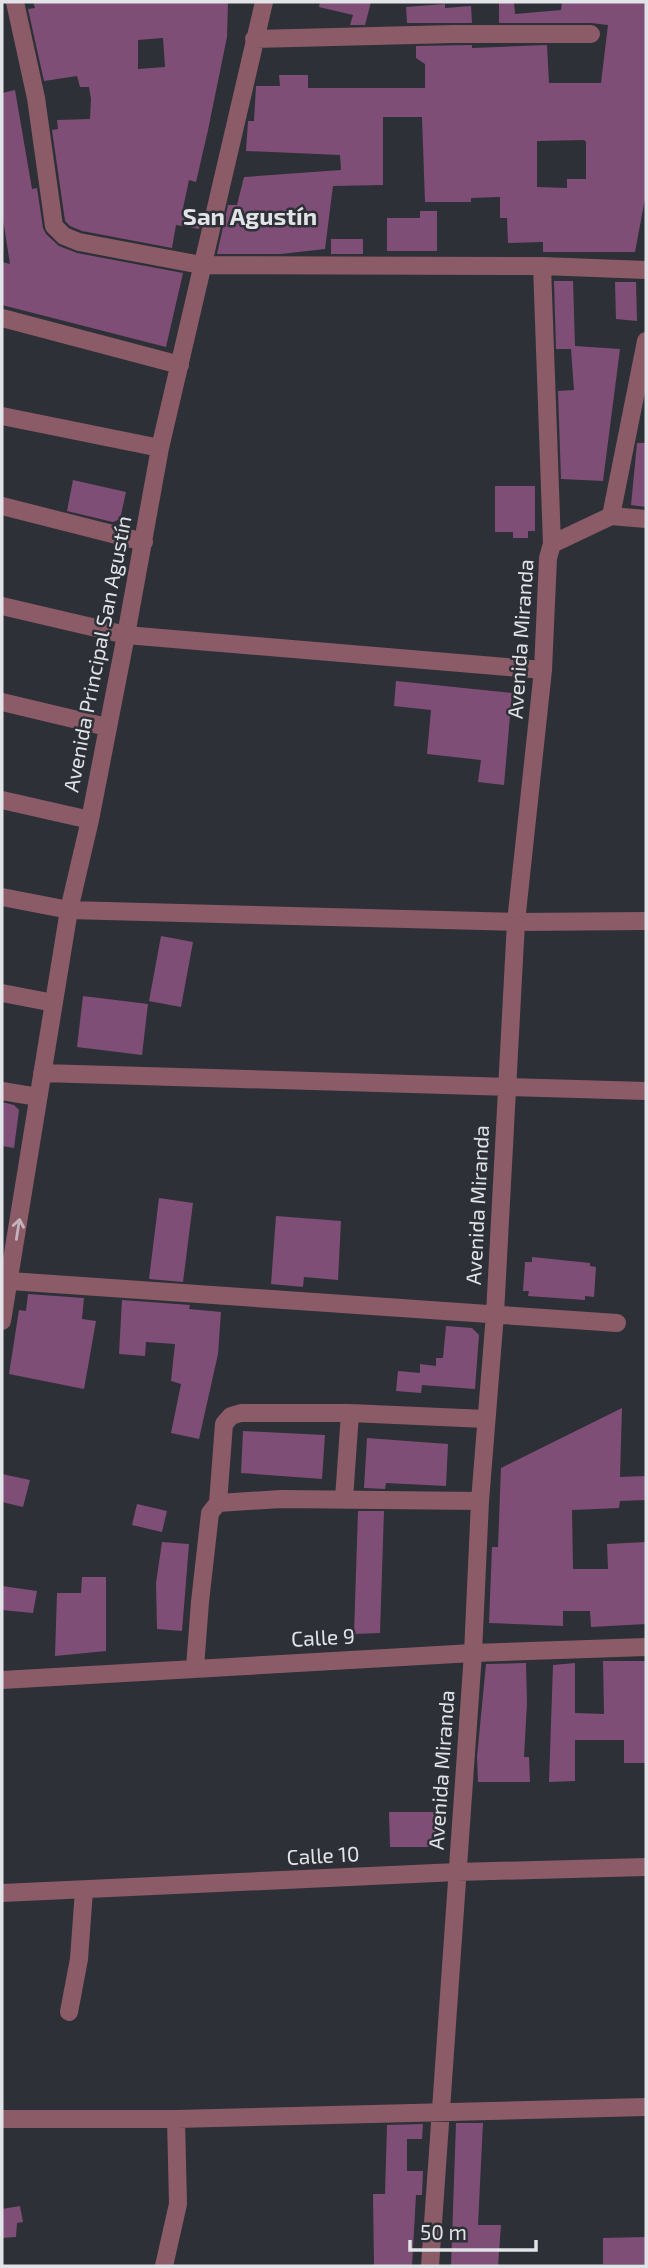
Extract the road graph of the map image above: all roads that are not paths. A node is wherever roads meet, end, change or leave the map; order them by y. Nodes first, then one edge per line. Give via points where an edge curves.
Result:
1 (15, 2) edge
2 (264, 2) edge
3 (591, 34) dead end
4 (254, 39) junction
5 (201, 265) junction
6 (542, 266) junction
7 (646, 270) edge
8 (2, 318) edge
9 (646, 341) edge
10 (180, 365) junction
11 (2, 416) edge
12 (160, 448) junction
13 (2, 506) edge
14 (611, 516) junction
15 (646, 519) edge
16 (144, 542) junction
17 (552, 544) junction
18 (2, 606) edge
19 (126, 635) junction
20 (543, 670) junction
21 (2, 702) edge
22 (107, 727) junction
23 (2, 800) edge
24 (90, 820) junction
25 (2, 897) edge
26 (69, 910) junction
27 (646, 921) edge
28 (516, 922) junction
29 (2, 993) edge
30 (54, 1003) junction
31 (42, 1073) junction
32 (508, 1088) junction
33 (2, 1091) edge
34 (646, 1091) edge
35 (38, 1097) junction
36 (10, 1281) junction
37 (495, 1314) junction
38 (2, 1321) edge
39 (617, 1323) dead end
40 (350, 1413) junction
41 (486, 1419) junction
42 (344, 1499) junction
43 (480, 1501) junction
44 (218, 1503) junction
45 (646, 1647) edge
46 (473, 1653) junction
47 (195, 1667) junction
48 (2, 1680) edge
49 (646, 1867) edge
50 (457, 1872) junction
51 (84, 1891) junction
52 (2, 1892) edge
53 (69, 2012) dead end
54 (646, 2107) edge
55 (440, 2113) junction
56 (2, 2119) edge
57 (176, 2119) junction
58 (164, 2266) edge
59 (430, 2266) edge

1 - 5 street via 36,98 54,226 79,242
2 - 4 street, Avenida Principal San Agustín
3 - 4 street
4 - 5 street, Avenida Principal San Agustín
5 - 6 street
5 - 10 street, Avenida Principal San Agustín
6 - 7 street
6 - 17 street
8 - 10 street
9 - 14 street
10 - 12 street, Avenida Principal San Agustín
11 - 12 street
12 - 16 street, Avenida Principal San Agustín
13 - 16 street
14 - 15 street
14 - 17 street, Avenida Miranda
16 - 19 street, Avenida Principal San Agustín
17 - 20 street, Avenida Miranda
18 - 19 street
19 - 20 street
19 - 22 street, Avenida Principal San Agustín
20 - 28 street, Avenida Miranda
21 - 22 street
22 - 24 street, Avenida Principal San Agustín
23 - 24 street
24 - 26 street, Avenida Principal San Agustín
25 - 26 street
26 - 28 street
26 - 30 street, Avenida Principal San Agustín
27 - 28 street
28 - 32 street, Avenida Miranda
29 - 30 street
30 - 31 street, Avenida Principal San Agustín
31 - 32 street
31 - 35 street, Avenida Principal San Agustín
32 - 34 street
32 - 37 street, Avenida Miranda
33 - 35 street
36 -> 35 street, Avenida Principal San Agustín
36 - 37 street
36 - 38 street, Avenida Principal San Agustín
37 - 39 street
37 - 41 street, Avenida Miranda
40 - 41 street
40 - 42 street
40 - 44 street via 231,1416 224,1424
41 - 43 street, Avenida Miranda
42 - 43 street
42 - 44 street
43 - 46 street, Avenida Miranda
44 - 47 street via 209,1518
45 - 46 street, Calle 9
46 - 47 street, Calle 9
46 - 50 street, Avenida Miranda
47 - 48 street, Calle 9
49 - 50 street, Calle 10
50 - 51 street, Calle 10
50 - 55 street, Avenida Miranda
51 - 52 street, Calle 10
51 - 53 street
54 - 55 street
55 - 57 street
55 - 59 street, Avenida Miranda
56 - 57 street
57 - 58 street via 178,2204

